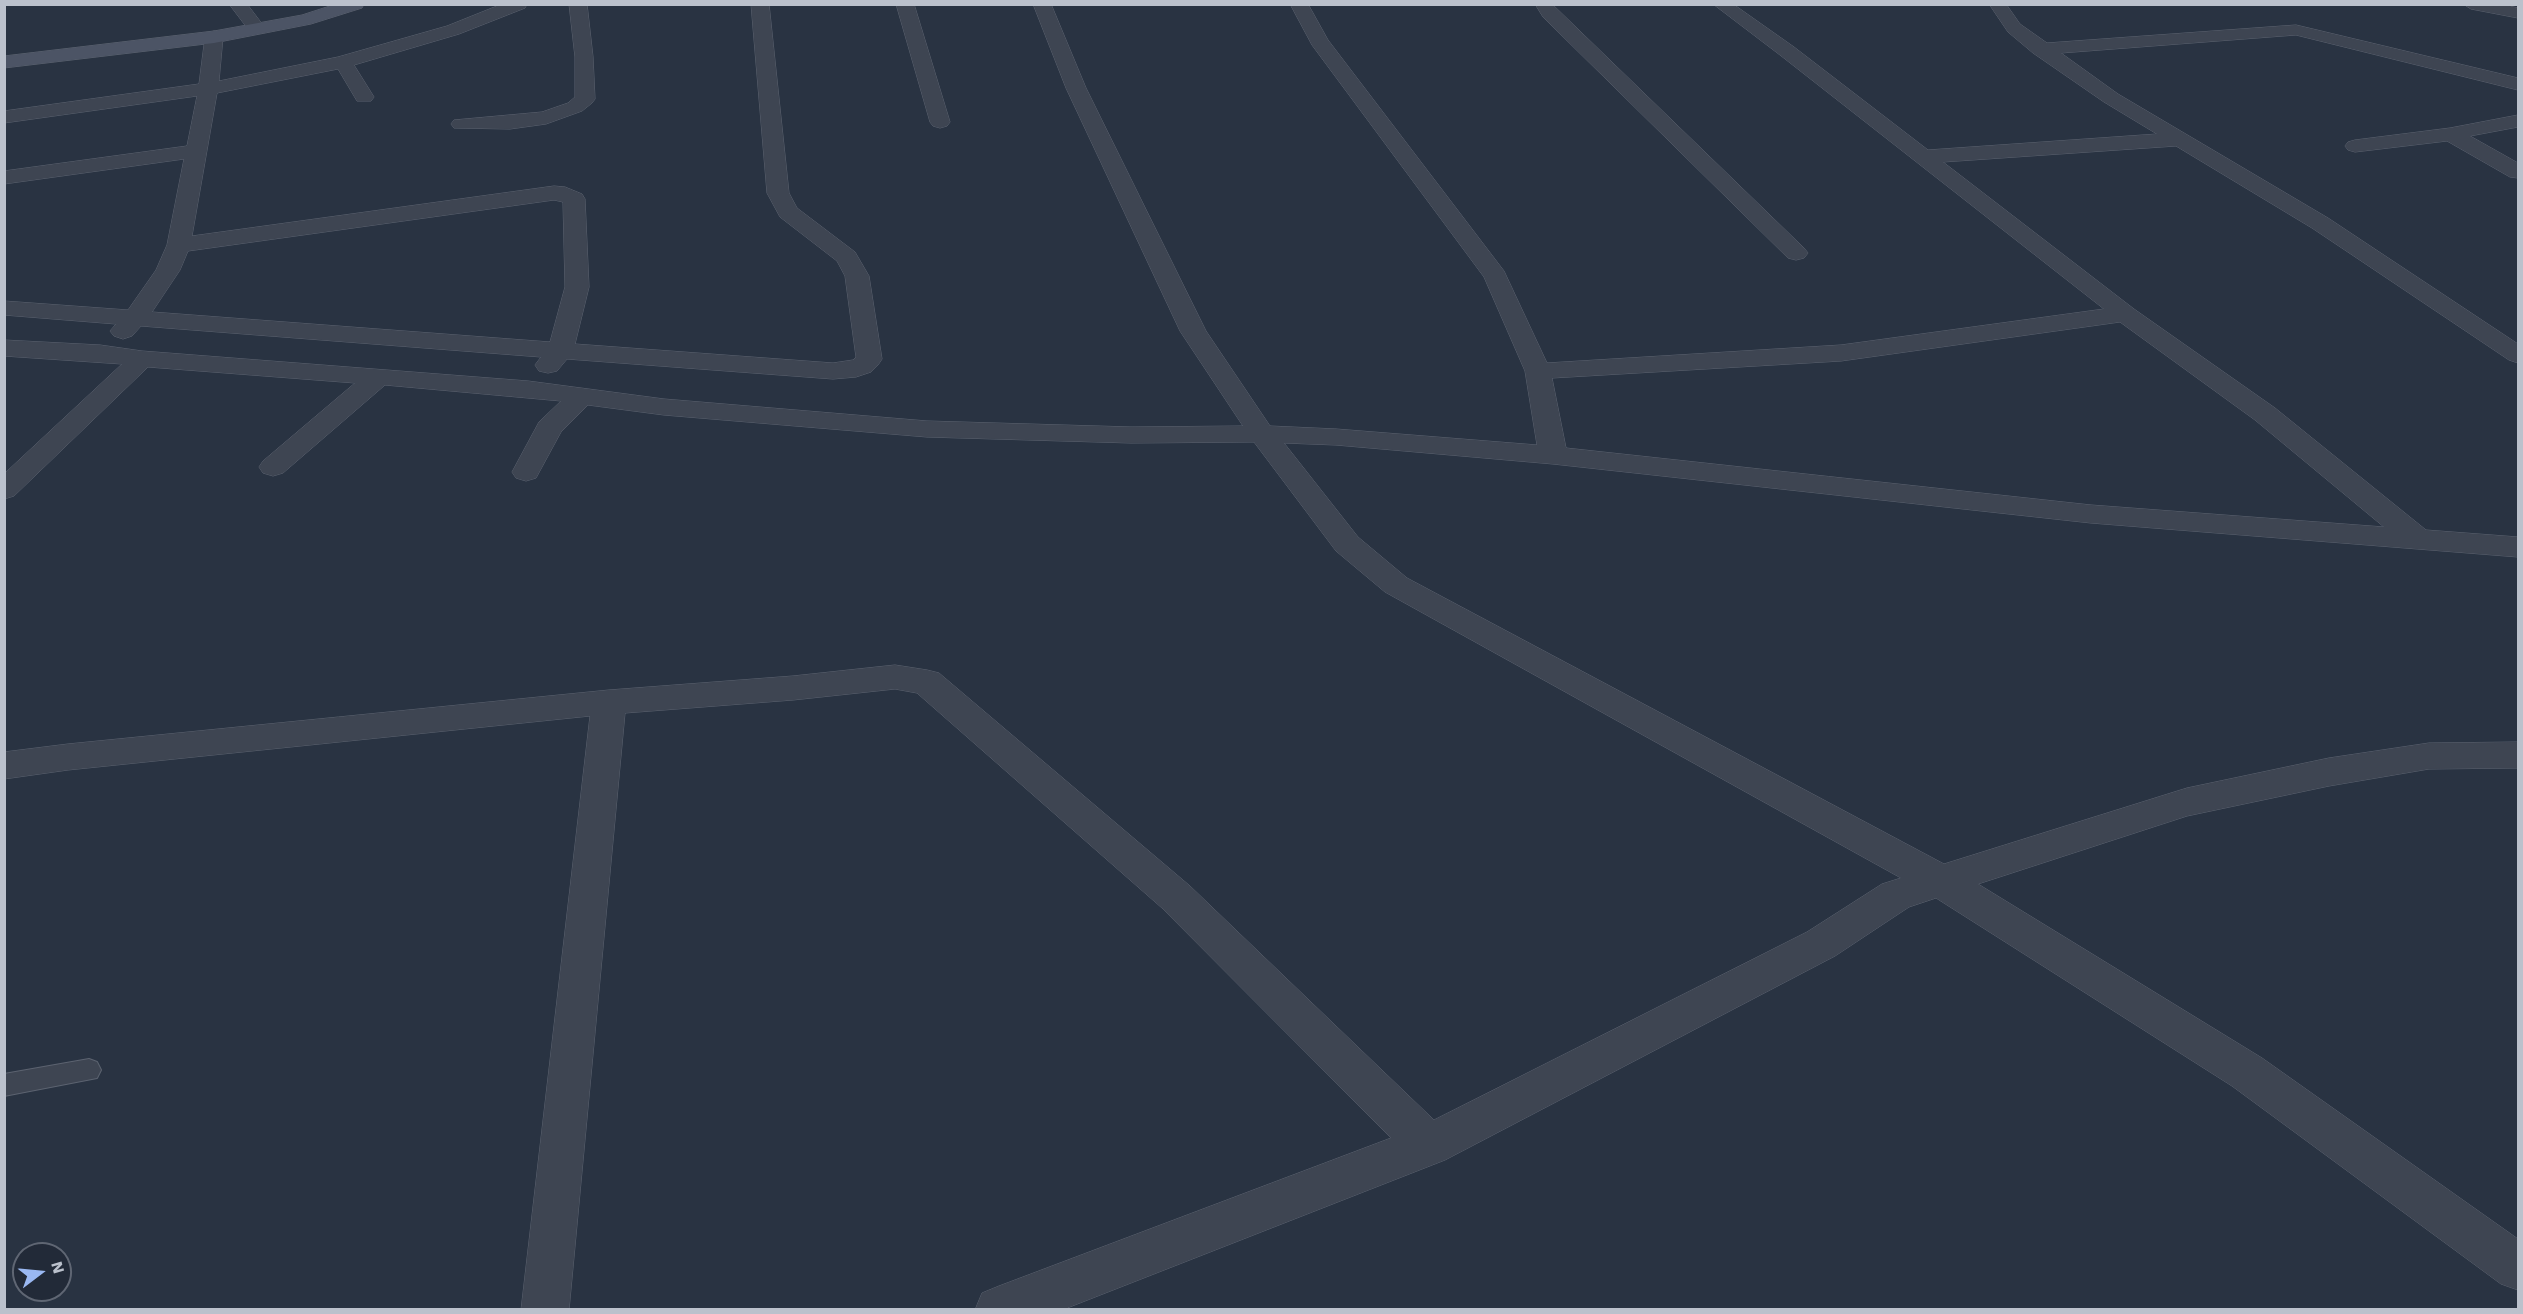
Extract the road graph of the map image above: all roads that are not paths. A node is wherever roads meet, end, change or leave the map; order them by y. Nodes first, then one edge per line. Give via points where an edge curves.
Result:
1 (237, 4) edge
2 (356, 4) edge
3 (519, 4) edge
4 (578, 4) edge
5 (760, 4) edge
6 (905, 4) edge
7 (1042, 4) edge
8 (1299, 4) edge
9 (1543, 4) edge
10 (1721, 4) edge
11 (1997, 4) edge
12 (2471, 4) edge
13 (2518, 13) edge
14 (257, 29) junction
15 (214, 38) junction
16 (2040, 49) junction
17 (4, 62) edge
18 (343, 62) junction
19 (2518, 84) edge
20 (208, 89) junction
21 (364, 97) dead end
22 (4, 117) edge
23 (2518, 121) edge
24 (940, 122) dead end
25 (461, 124) dead end
26 (2450, 134) junction
27 (2180, 139) junction
28 (2355, 146) dead end
29 (197, 152) junction
30 (1923, 157) junction
31 (2518, 172) edge
32 (4, 178) edge
33 (179, 244) junction
34 (1796, 253) dead end
35 (4, 308) edge
36 (2125, 314) junction
37 (135, 318) junction
38 (4, 348) edge
39 (561, 349) junction
40 (100, 353) junction
41 (2518, 355) edge
42 (142, 359) junction
43 (1538, 371) junction
44 (378, 377) junction
45 (528, 389) junction
46 (582, 396) junction
47 (1262, 434) junction
48 (1553, 455) junction
49 (273, 467) dead end
50 (525, 472) dead end
51 (4, 490) edge
52 (2418, 539) junction
53 (2518, 547) edge
54 (609, 702) junction
55 (2518, 755) edge
56 (4, 766) edge
57 (1940, 880) junction
58 (89, 1070) dead end
59 (4, 1085) edge
60 (1429, 1145) junction
61 (2518, 1267) edge
62 (544, 1310) edge
63 (999, 1310) edge

1 - 14 street
2 - 14 main road via 305,20
3 - 18 street via 453,30
4 - 25 street via 585,57 585,99 576,107 546,118
5 - 39 street via 778,193 788,212 847,256 856,276 869,359 862,366 834,371
6 - 24 street
7 - 47 street via 1076,88 1193,331
8 - 43 street via 1333,59 1496,276
9 - 34 street
10 - 30 street
11 - 16 street via 2014,28
12 - 13 street
14 - 15 main road
15 - 17 main road
15 - 20 street
16 - 19 street via 2296,30
16 - 27 street
18 - 20 street
18 - 21 street
20 - 22 street
20 - 29 street
23 - 26 street
26 - 28 street
26 - 31 street
27 - 30 street
27 - 41 street via 2320,223
29 - 32 street
29 - 33 street
30 - 36 street
33 - 37 street via 168,270
33 - 39 street via 565,194 574,199 577,287
35 - 37 street
36 - 43 street via 1841,353
36 - 52 street via 2265,414
37 - 39 street
37 - 40 street
38 - 40 street
39 - 45 street
40 - 42 street
42 - 44 street
42 - 51 street
43 - 48 street
44 - 45 street
44 - 49 street
45 - 46 street
46 - 47 street via 664,407 927,429
46 - 50 street via 549,428
47 - 48 street
47 - 57 street via 1347,544 1396,585
48 - 52 street via 2091,514
52 - 53 street
54 - 56 street
54 - 60 street via 895,677 927,682 1176,897
54 - 62 street
55 - 57 street via 2429,756 2187,802
57 - 60 street via 1896,896 1811,949
57 - 61 street via 2247,1072
58 - 59 lane
60 - 63 street

